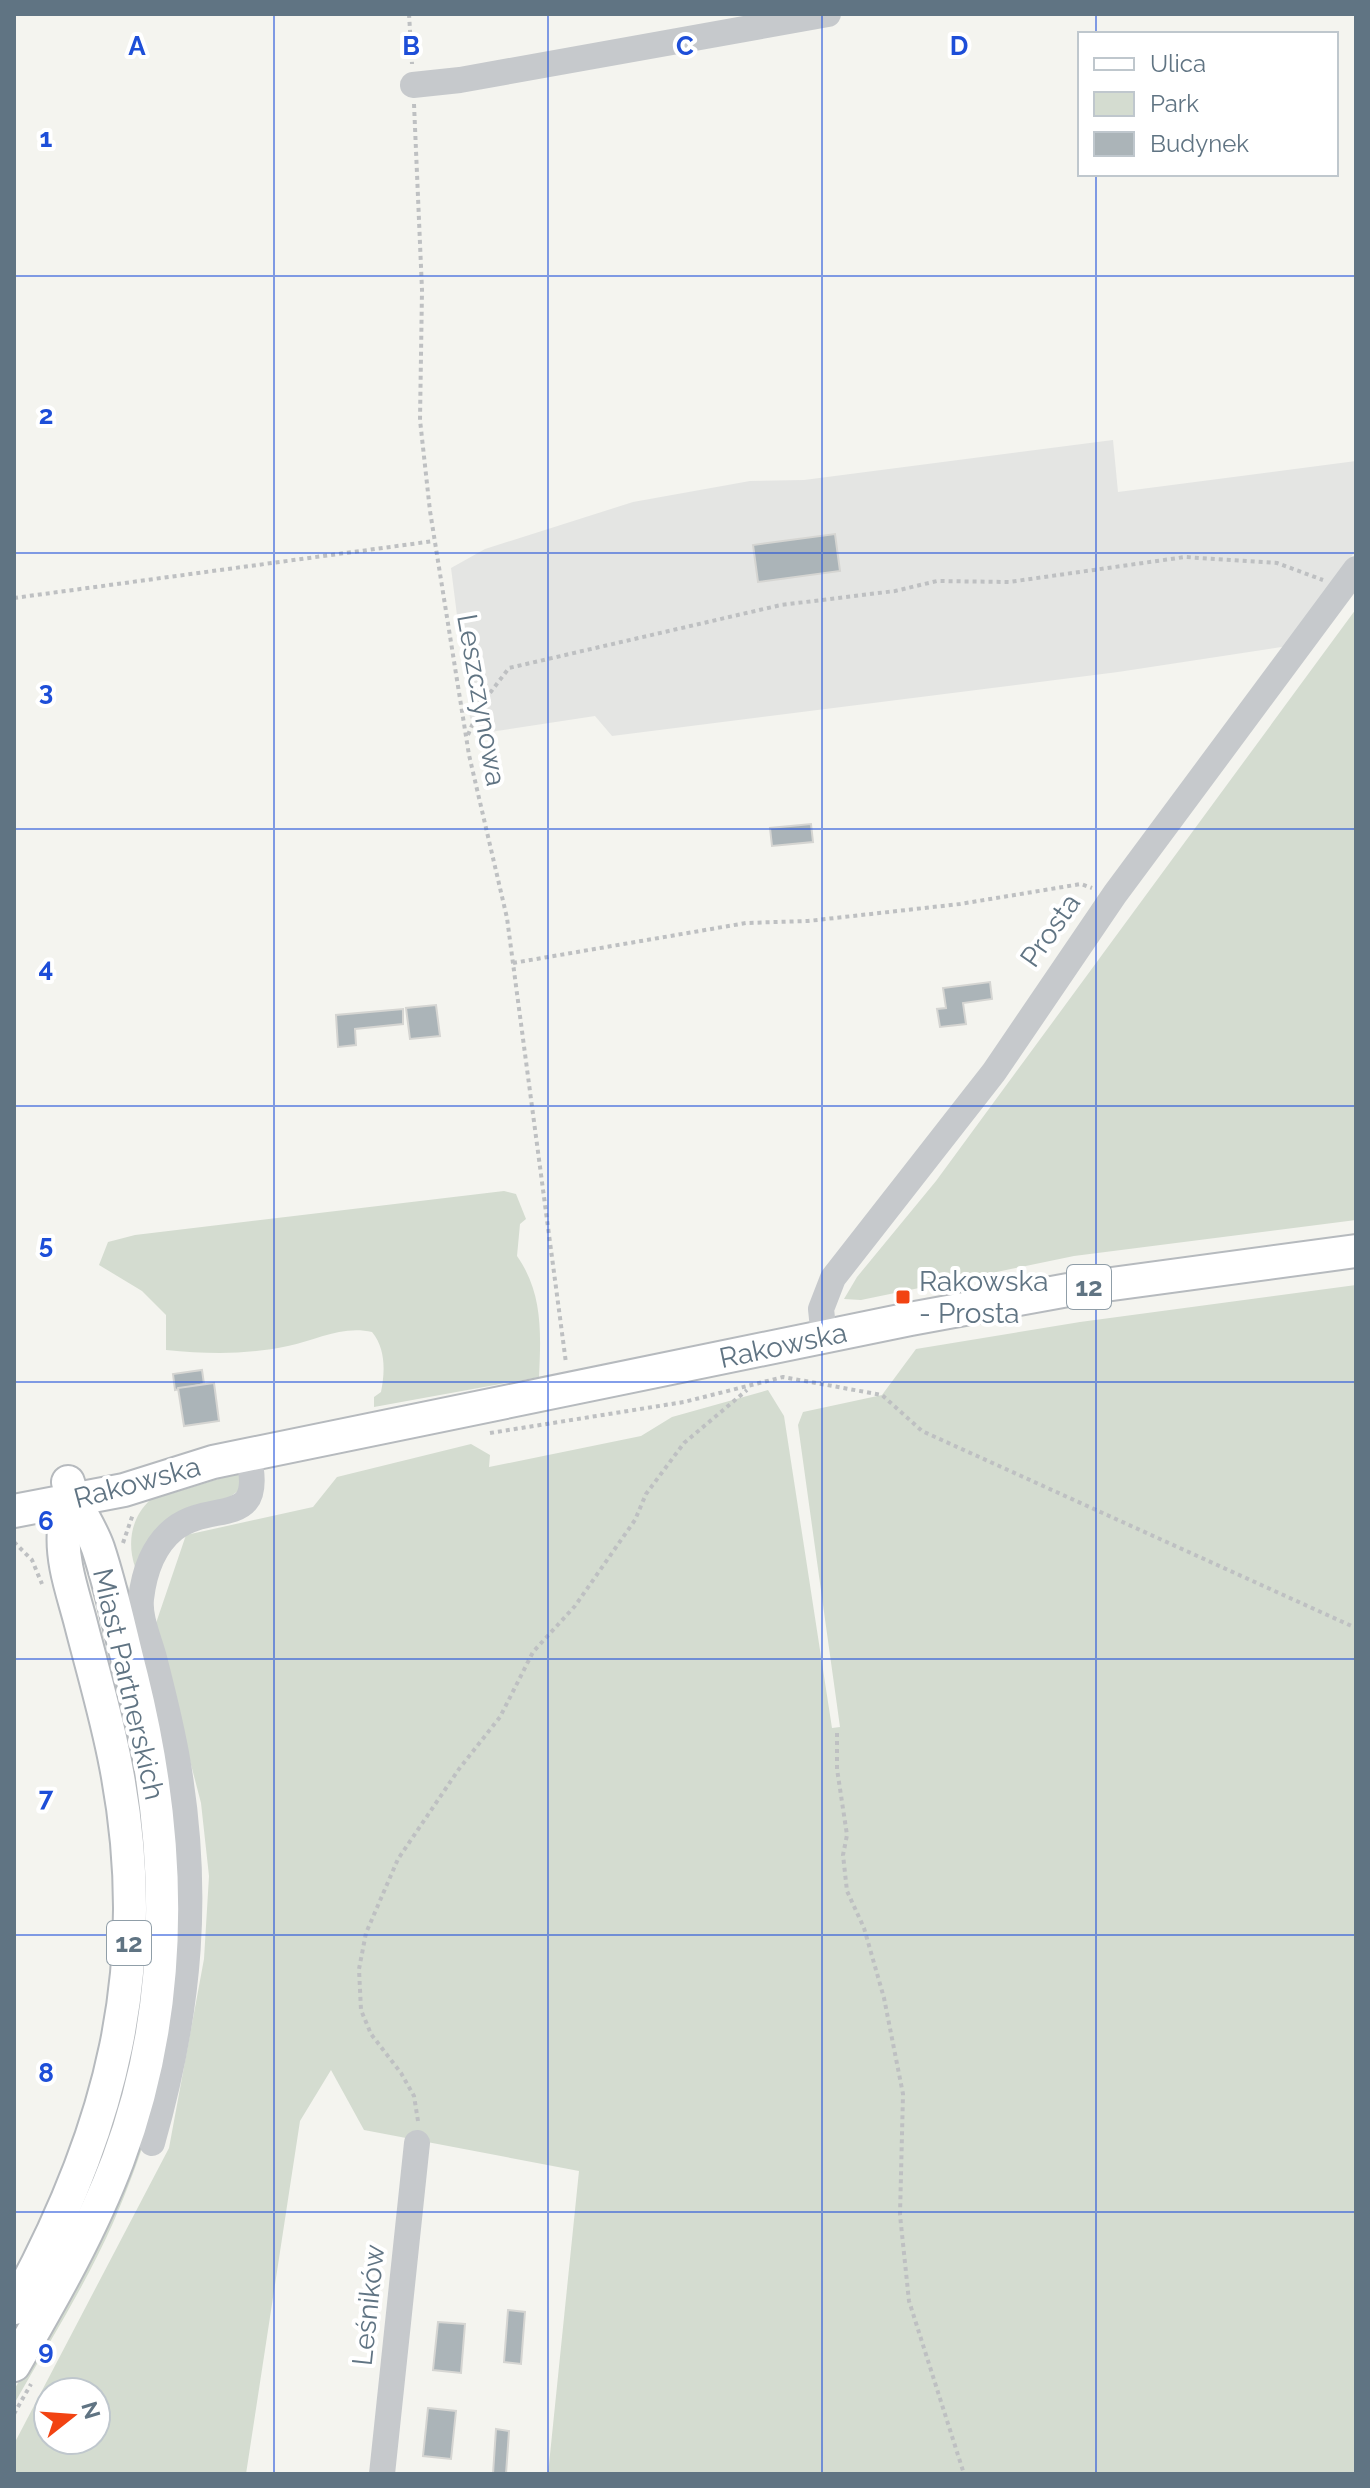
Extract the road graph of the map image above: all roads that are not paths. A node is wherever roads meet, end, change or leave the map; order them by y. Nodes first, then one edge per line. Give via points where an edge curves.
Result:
1 (828, 14) edge
2 (413, 85) road end
3 (1349, 578) edge
4 (1356, 1251) edge
5 (824, 1337) junction
6 (248, 1455) junction
7 (213, 1462) junction
8 (124, 1490) junction
9 (70, 1492) junction
10 (14, 1495) edge
11 (14, 1512) edge
12 (98, 1548) junction
13 (64, 1562) junction
14 (152, 2143) dead end
15 (417, 2143) road end
16 (14, 2308) edge
17 (14, 2365) edge
18 (382, 2474) edge

1 - 2 street
3 - 5 street, Prosta via 1115,894 994,1072 833,1278 821,1309
4 - 5 main road, Rakowska / 12 via 1068,1290
5 - 6 main road, Rakowska / 12
6 - 7 main road, Rakowska / 12
6 - 14 street via 254,1477 247,1501 175,1528 153,1554 145,1574 141,1603 176,1752 192,1890 188,1968 173,2068
7 - 8 main road, Rakowska / 12
7 - 9 main road, Rakowska / 12 via 159,1464
8 - 9 main road, Rakowska
8 - 12 main road, Miast Partnerskich / 12 via 104,1512
9 - 10 main road, Rakowska
9 - 11 main road, Rakowska
9 - 12 main road, Miast Partnerskich
9 - 13 main road, Miast Partnerskich / 12 via 63,1526
11 - 13 main road, Miast Partnerskich
12 - 17 main road, Miast Partnerskich / 12 via 140,1712 160,1820 164,1909 159,1984 138,2096 118,2159 69,2268
13 - 16 main road, Miast Partnerskich / 12 via 118,1780 128,1849 129,1960 120,2032 94,2135 56,2228
15 - 18 street, Leśników

